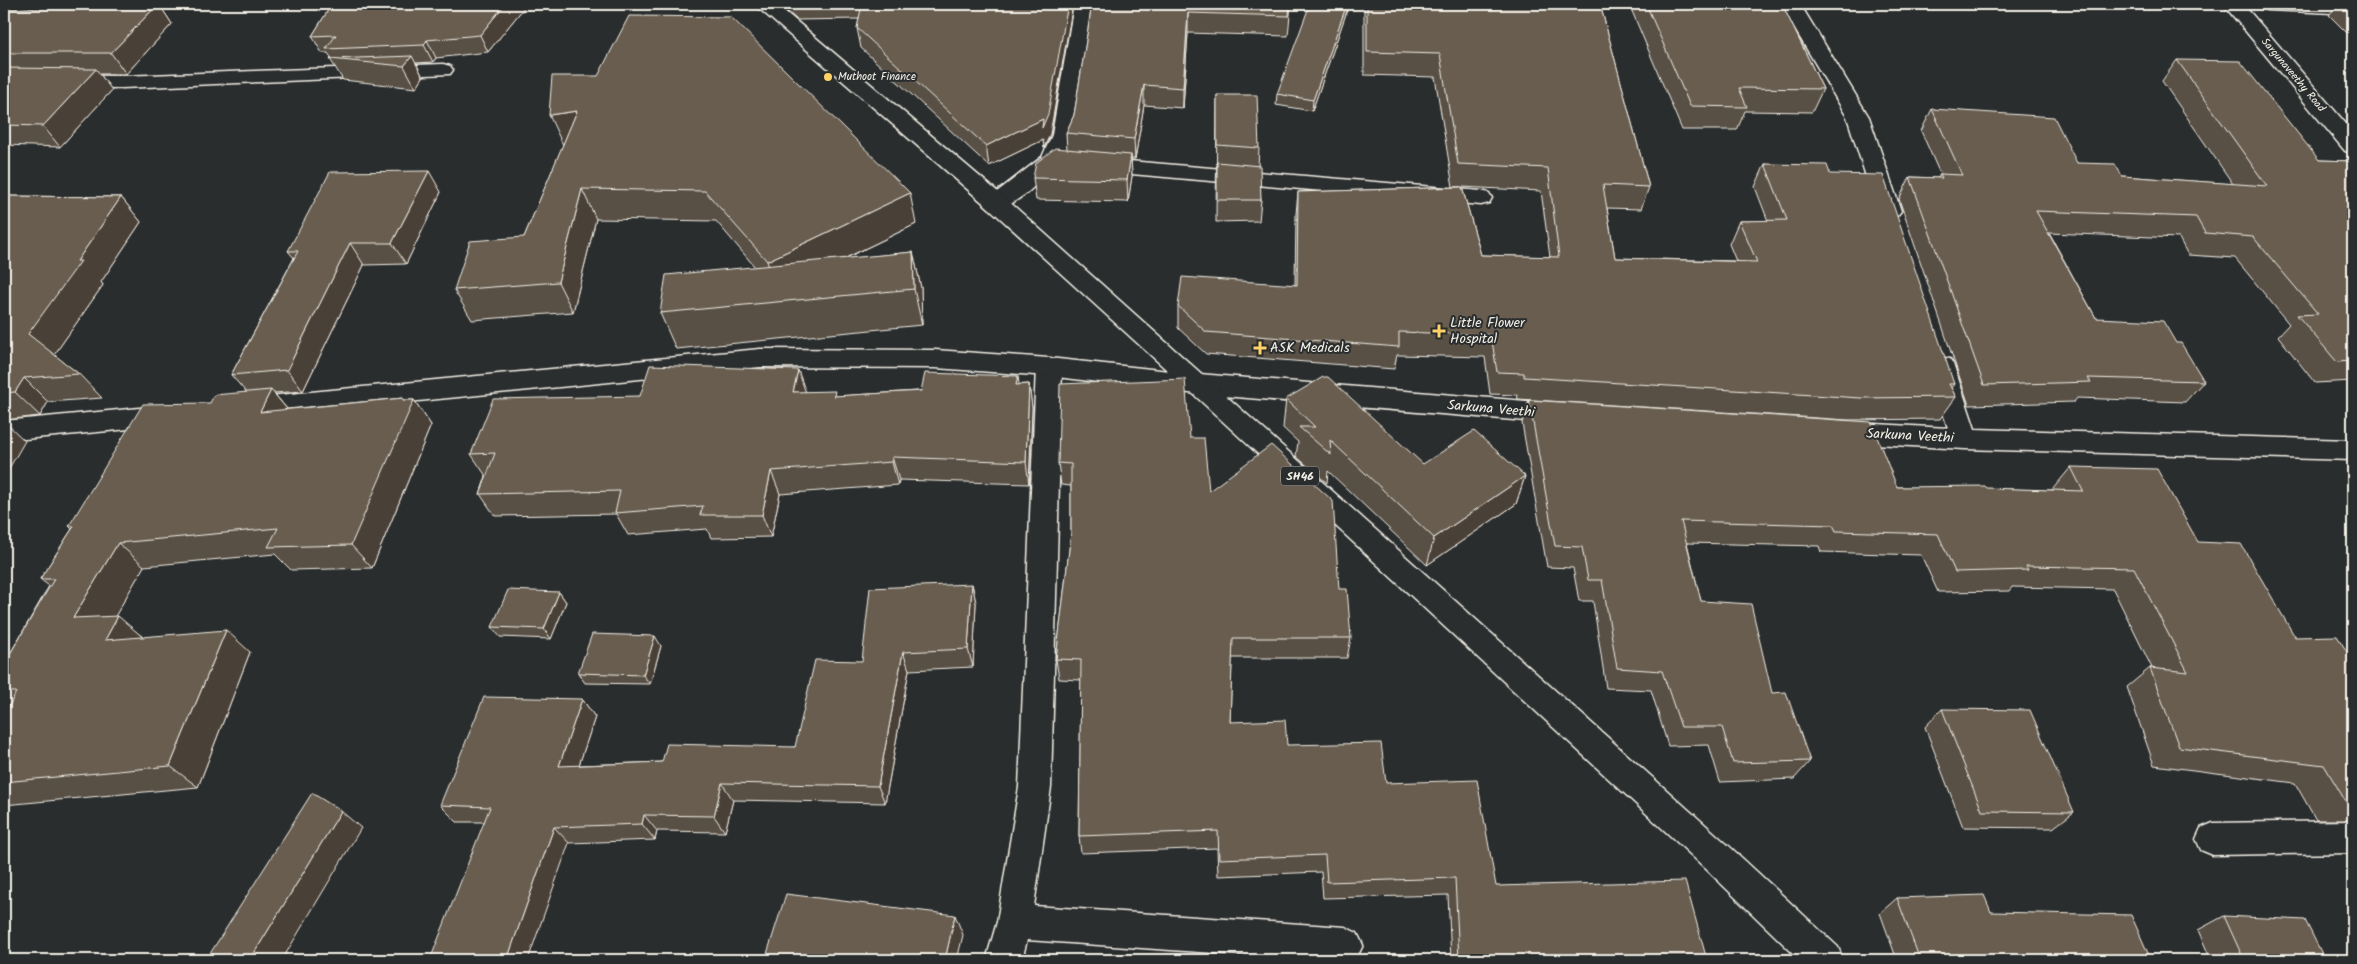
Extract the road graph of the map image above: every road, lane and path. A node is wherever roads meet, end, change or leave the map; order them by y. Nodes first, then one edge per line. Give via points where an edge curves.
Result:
1 (764, 4) edge
2 (1084, 4) edge
3 (1790, 4) edge
4 (2233, 4) edge
5 (2267, 4) edge
6 (2353, 8) edge
7 (443, 70) dead end
8 (4, 81) edge
9 (2353, 146) edge
10 (1050, 161) junction
11 (1481, 198) dead end
12 (997, 203) junction
13 (1895, 231) edge
14 (1933, 344) edge
15 (1049, 367) junction
16 (1199, 384) junction
17 (223, 410) edge
18 (193, 413) edge
19 (1584, 416) edge
20 (1818, 430) edge
21 (4, 431) edge
22 (1965, 439) junction
23 (2353, 450) edge
24 (2353, 837) edge
25 (2213, 839) dead end
26 (1014, 922) junction
27 (1345, 945) dead end
28 (1004, 960) edge
29 (1825, 960) edge

1 - 12 street, SH46
2 - 10 street via 1063,135
3 - 13 street via 1858,117
4 - 9 street, Sargunaveethy Road
5 - 6 street
7 - 8 street via 122,82
10 - 11 street
10 - 12 street
12 - 16 street, SH46
14 - 22 street
15 - 16 street, Sarkuna Veethi
15 - 17 street, Sarkuna Veethi via 936,359 760,358
15 - 26 street via 1034,787
16 - 19 street, Sarkuna Veethi
16 - 29 street, SH46 via 1710,850
18 - 21 street
20 - 22 street, Sarkuna Veethi
22 - 23 street, Sarkuna Veethi
24 - 25 street
26 - 27 street
26 - 28 street

